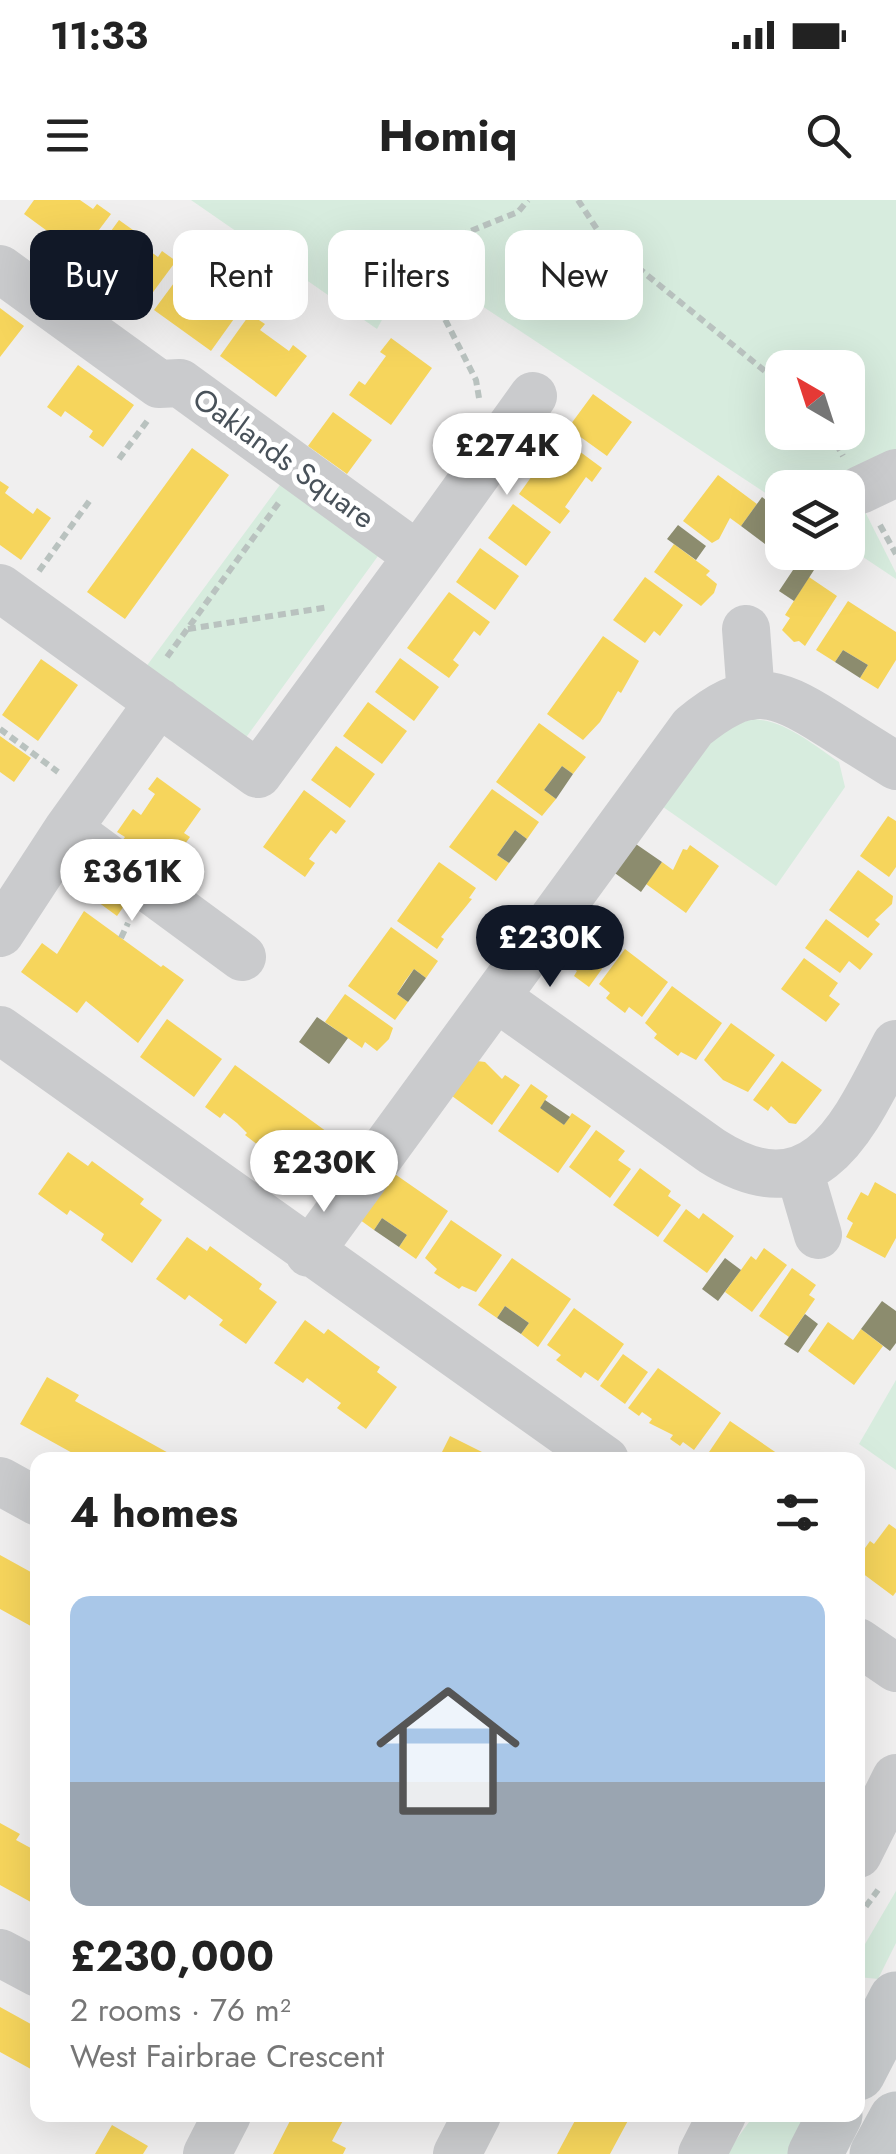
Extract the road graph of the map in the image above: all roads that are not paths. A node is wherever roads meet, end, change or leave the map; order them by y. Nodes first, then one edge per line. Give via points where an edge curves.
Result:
1 (0, 269) edge
2 (533, 396) dead end
3 (418, 556) junction
4 (9, 594) edge
5 (746, 629) dead end
6 (151, 696) junction
7 (751, 696) junction
8 (896, 766) edge
9 (80, 812) junction
10 (0, 933) edge
11 (242, 957) dead end
12 (498, 998) junction
13 (0, 1030) edge
14 (896, 1044) edge
15 (799, 1170) junction
16 (818, 1235) dead end
17 (309, 1253) junction
18 (580, 1452) edge
19 (0, 1480) edge
20 (30, 1497) edge
21 (865, 1647) edge
22 (896, 1668) edge
23 (896, 1778) edge
24 (865, 1840) edge
25 (0, 1953) edge
26 (30, 1969) edge
27 (896, 1999) edge
28 (865, 2059) edge
29 (896, 2119) edge
30 (223, 2122) edge
31 (472, 2122) edge
32 (718, 2122) edge
33 (831, 2122) edge
34 (207, 2154) edge
35 (456, 2154) edge
36 (702, 2154) edge
37 (815, 2154) edge
38 (877, 2154) edge

1 - 3 street, Oaklands Square via 160,384 180,382
2 - 3 street
3 - 6 street via 258,774
4 - 6 street
5 - 7 street
6 - 9 street
7 - 8 street via 784,697
7 - 12 street via 714,710 694,727
9 - 10 street
9 - 11 street
12 - 15 street via 723,1158 759,1172
12 - 17 street
13 - 17 street
14 - 15 street via 846,1136
15 - 16 street
17 - 18 street
19 - 20 street
21 - 22 street
23 - 24 street
25 - 26 street
27 - 28 main road
29 - 38 main road
30 - 34 street
31 - 35 street
32 - 36 street
33 - 37 main road

